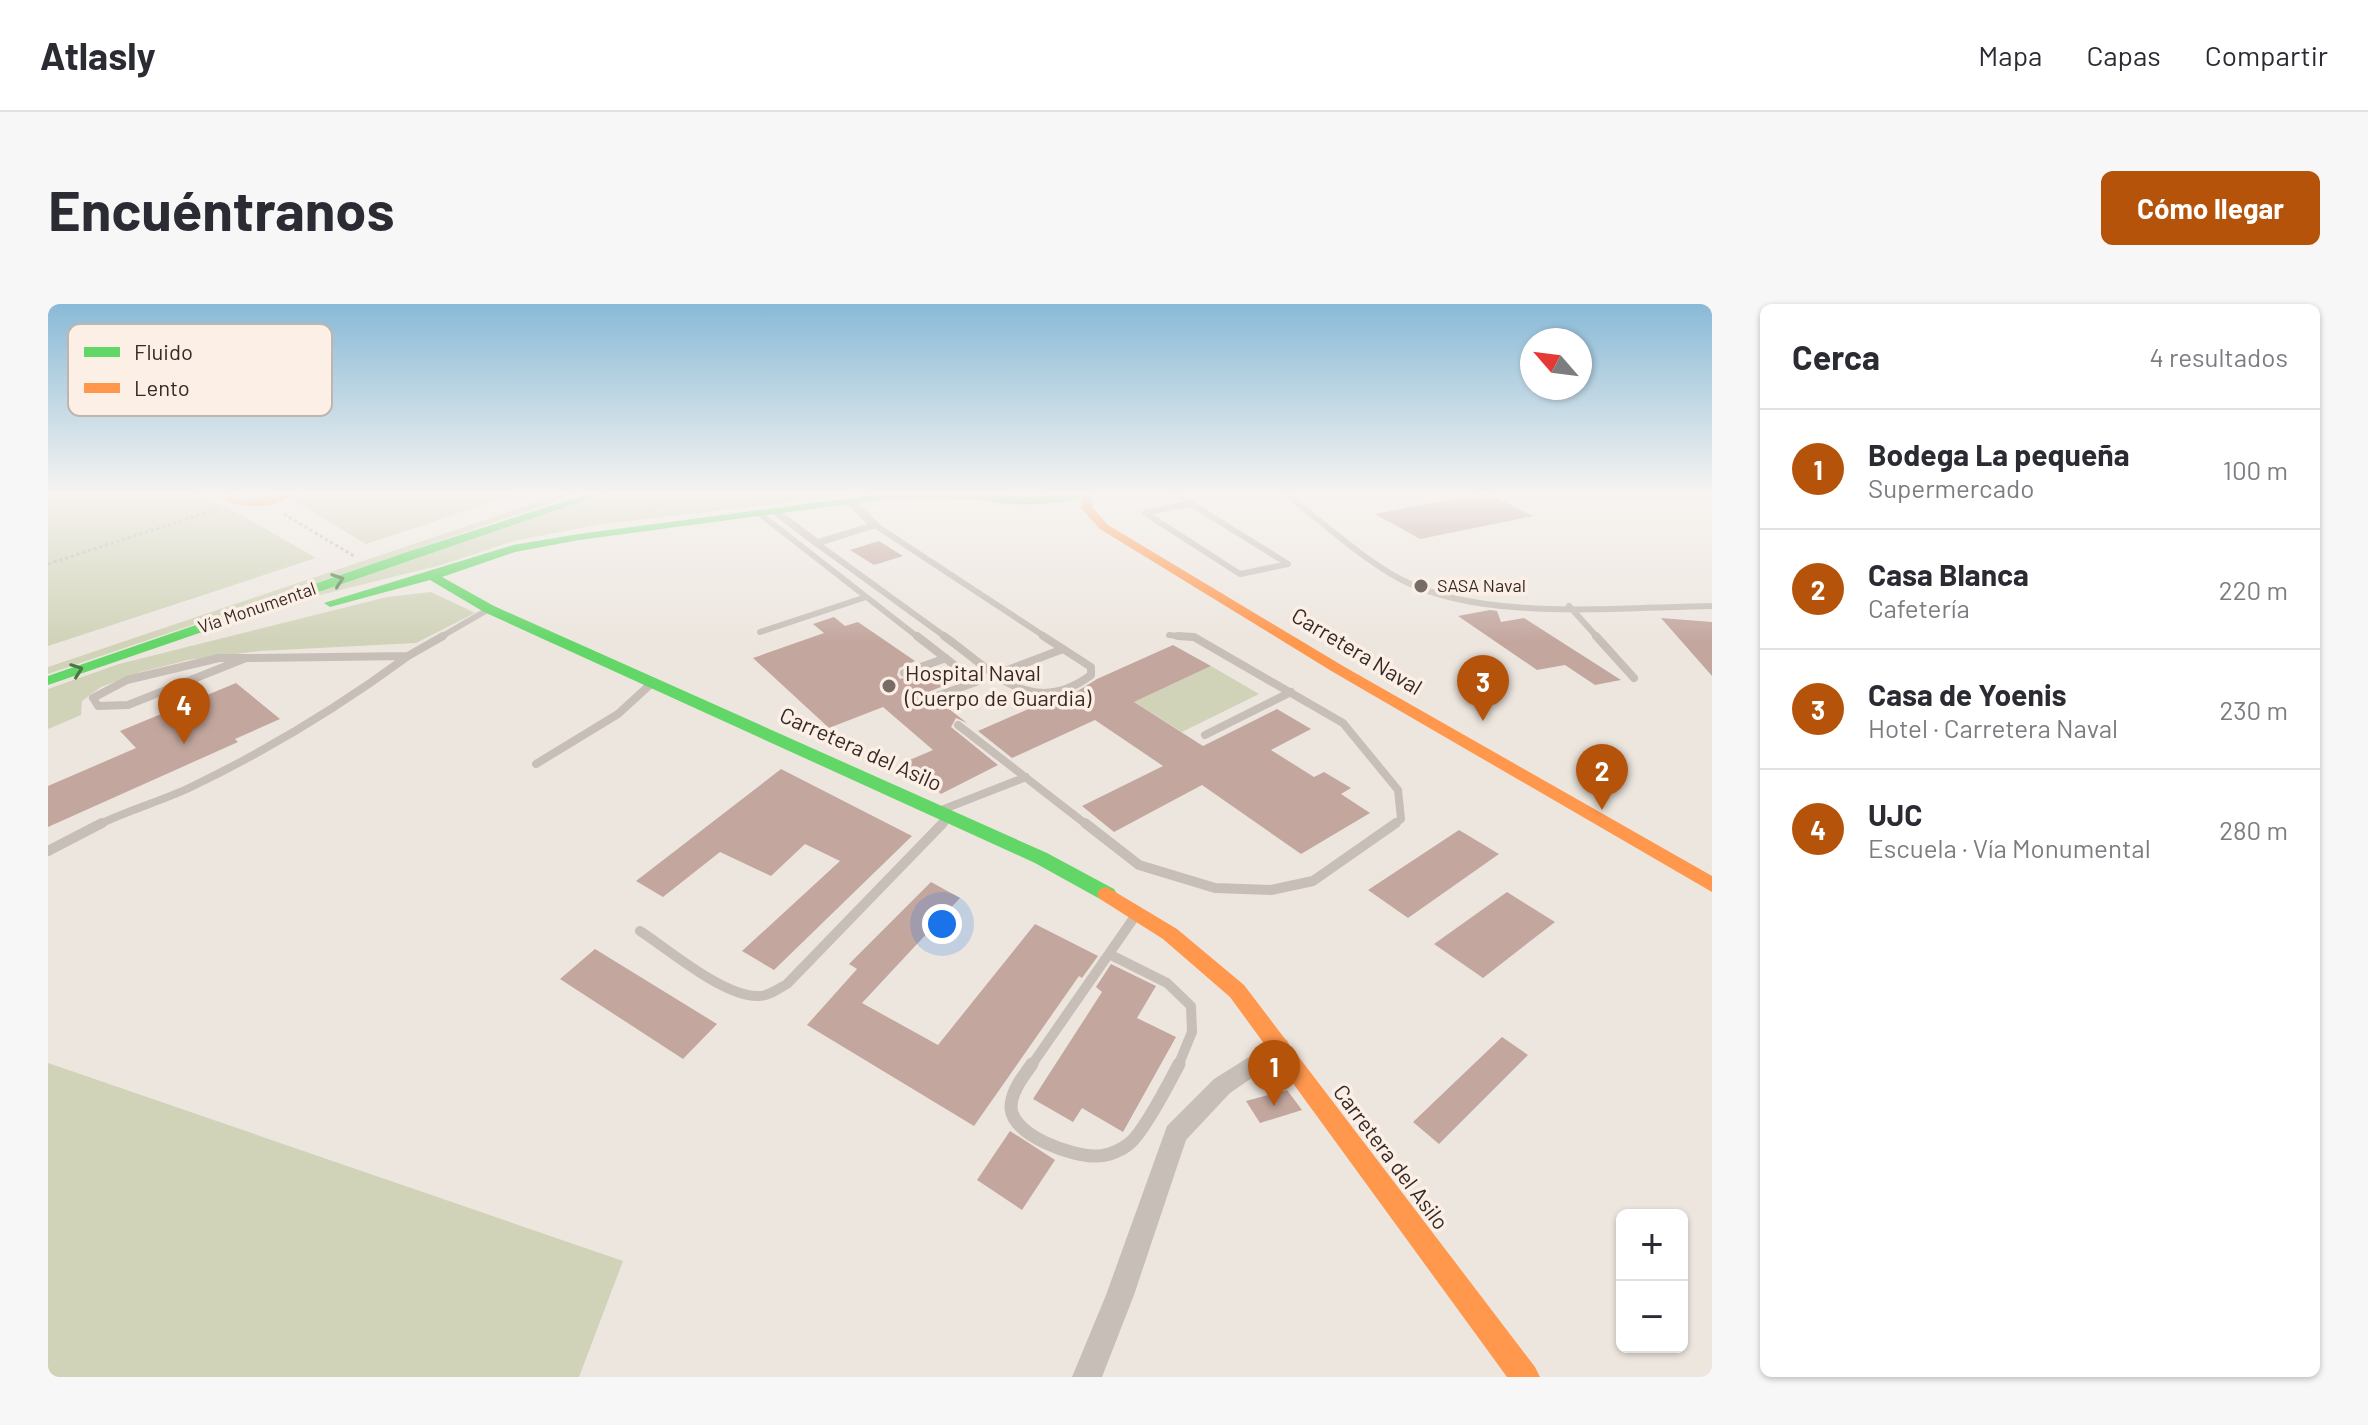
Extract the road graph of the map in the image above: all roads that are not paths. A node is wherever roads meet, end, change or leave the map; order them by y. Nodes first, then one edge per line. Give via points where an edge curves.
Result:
1 (398, 542) edge
2 (455, 542) edge
3 (555, 542) edge
4 (802, 542) edge
5 (819, 542) edge
6 (901, 542) edge
7 (1129, 542) edge
8 (1190, 542) edge
9 (1250, 542) edge
10 (1351, 542) edge
11 (816, 543) joint
12 (432, 576) junction
13 (238, 595) dead end
14 (866, 597) junction
15 (1569, 606) junction
16 (1712, 606) edge
17 (489, 609) junction
18 (760, 632) dead end
19 (1169, 635) dead end
20 (1063, 649) junction
21 (408, 656) junction
22 (248, 657) junction
23 (946, 658) junction
24 (105, 660) junction
25 (904, 673) dead end
26 (997, 674) junction
27 (1634, 678) dead end
28 (48, 681) edge
29 (653, 682) junction
30 (1291, 692) junction
31 (934, 697) dead end
32 (958, 725) dead end
33 (1205, 735) dead end
34 (536, 764) dead end
35 (1026, 777) junction
36 (944, 813) junction
37 (48, 851) edge
38 (1712, 885) edge
39 (1138, 911) junction
40 (640, 931) dead end
41 (1109, 954) junction
42 (1279, 1047) junction
43 (1087, 1377) edge
44 (1525, 1377) edge

1 - 13 main road, Vía Monumental
24 -> 2 main road, Vía Monumental
3 - 12 main road via 513,549
4 - 14 lane
5 - 11 street
6 - 20 lane
7 - 38 main road, Carretera Naval
8 - 9 lane via 1240,574 1288,564
10 - 15 lane via 1402,580 1428,591 1469,601
11 - 26 lane
12 - 17 main road, Carretera del Asilo
12 - 24 main road
14 - 18 lane
14 - 23 lane
15 - 16 lane
15 - 27 lane
17 - 21 lane
17 - 29 main road, Carretera del Asilo
19 - 30 lane via 1194,637
20 - 26 lane
20 - 26 lane via 1091,667 1091,675 1051,696 1021,691
21 - 22 lane
21 - 37 lane via 350,699 238,763 185,790 129,809
22 - 22 lane via 149,673 93,698 98,706 128,705
23 - 25 lane
23 - 31 lane via 976,682
28 -> 24 main road, Vía Monumental
29 - 34 lane via 633,704
29 - 36 main road, Carretera del Asilo
30 - 33 lane
30 - 35 lane via 1343,723 1398,790 1401,819 1313,881 1271,890 1215,888 1139,865
32 - 35 lane
35 - 36 lane
36 - 39 main road, Carretera del Asilo
36 - 40 lane via 787,984 770,994 752,996 724,984
39 - 41 lane
39 - 42 main road, Carretera del Asilo via 1237,991
41 - 41 lane via 1015,1089 1011,1103 1020,1127 1078,1154 1106,1156 1131,1142 1184,1057 1193,1027 1191,1006 1182,994
42 - 43 street via 1222,1086 1176,1134
42 - 44 main road, Carretera del Asilo

